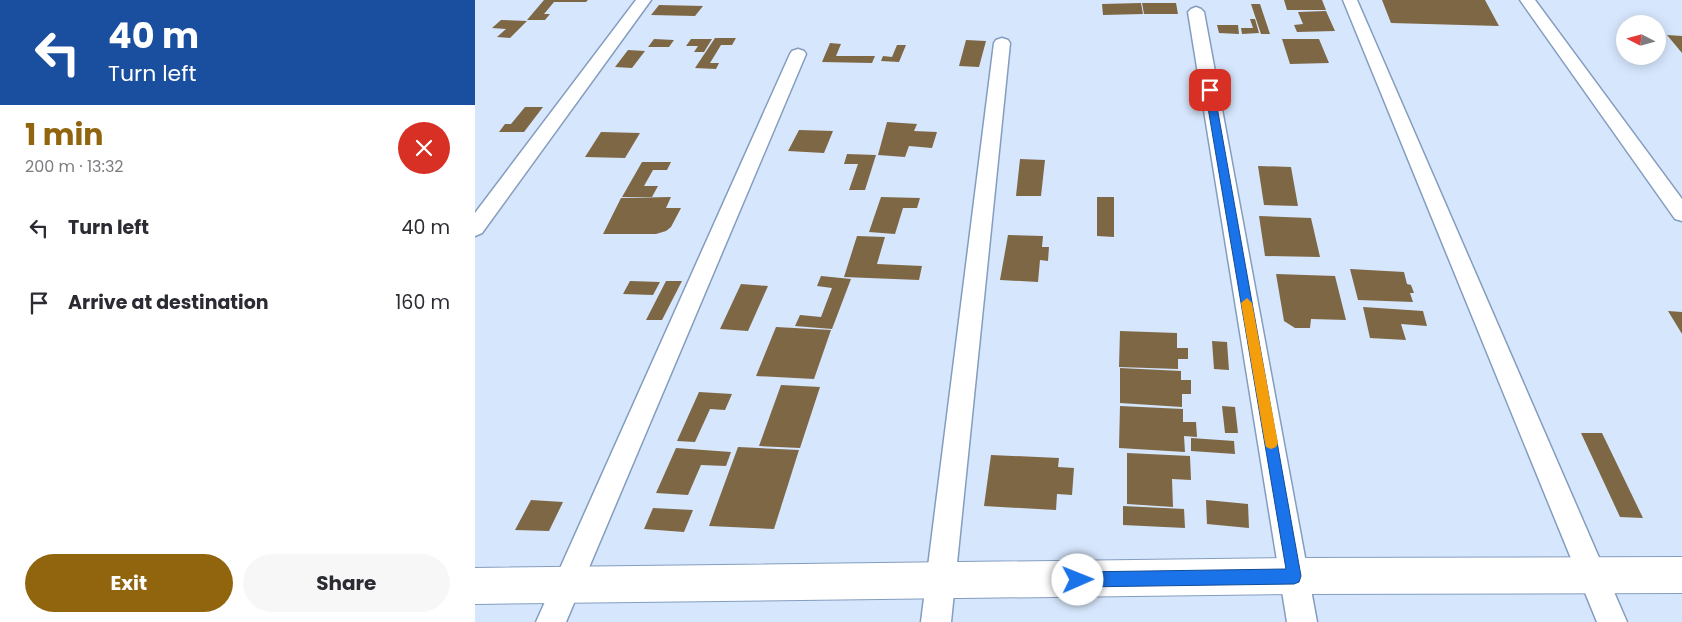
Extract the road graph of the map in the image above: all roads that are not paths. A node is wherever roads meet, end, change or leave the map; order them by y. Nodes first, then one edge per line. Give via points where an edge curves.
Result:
1 (644, 0) edge
2 (1350, 0) edge
3 (1527, 0) edge
4 (1196, 12) dead end
5 (1002, 43) dead end
6 (798, 54) dead end
7 (1682, 214) edge
8 (475, 228) edge
9 (1682, 575) edge
10 (1294, 576) junction
11 (1592, 577) junction
12 (941, 582) junction
13 (567, 585) junction
14 (475, 586) edge
15 (551, 622) edge
16 (936, 622) edge
17 (1302, 622) edge
18 (1612, 622) edge

1 - 8 street
2 - 11 street
3 - 7 street
4 - 10 street
5 - 12 street
6 - 13 street
9 - 11 main road
10 - 11 main road
10 - 12 main road
10 - 17 street
11 - 18 street
12 - 13 main road
12 - 16 street
13 - 14 main road
13 - 15 street

